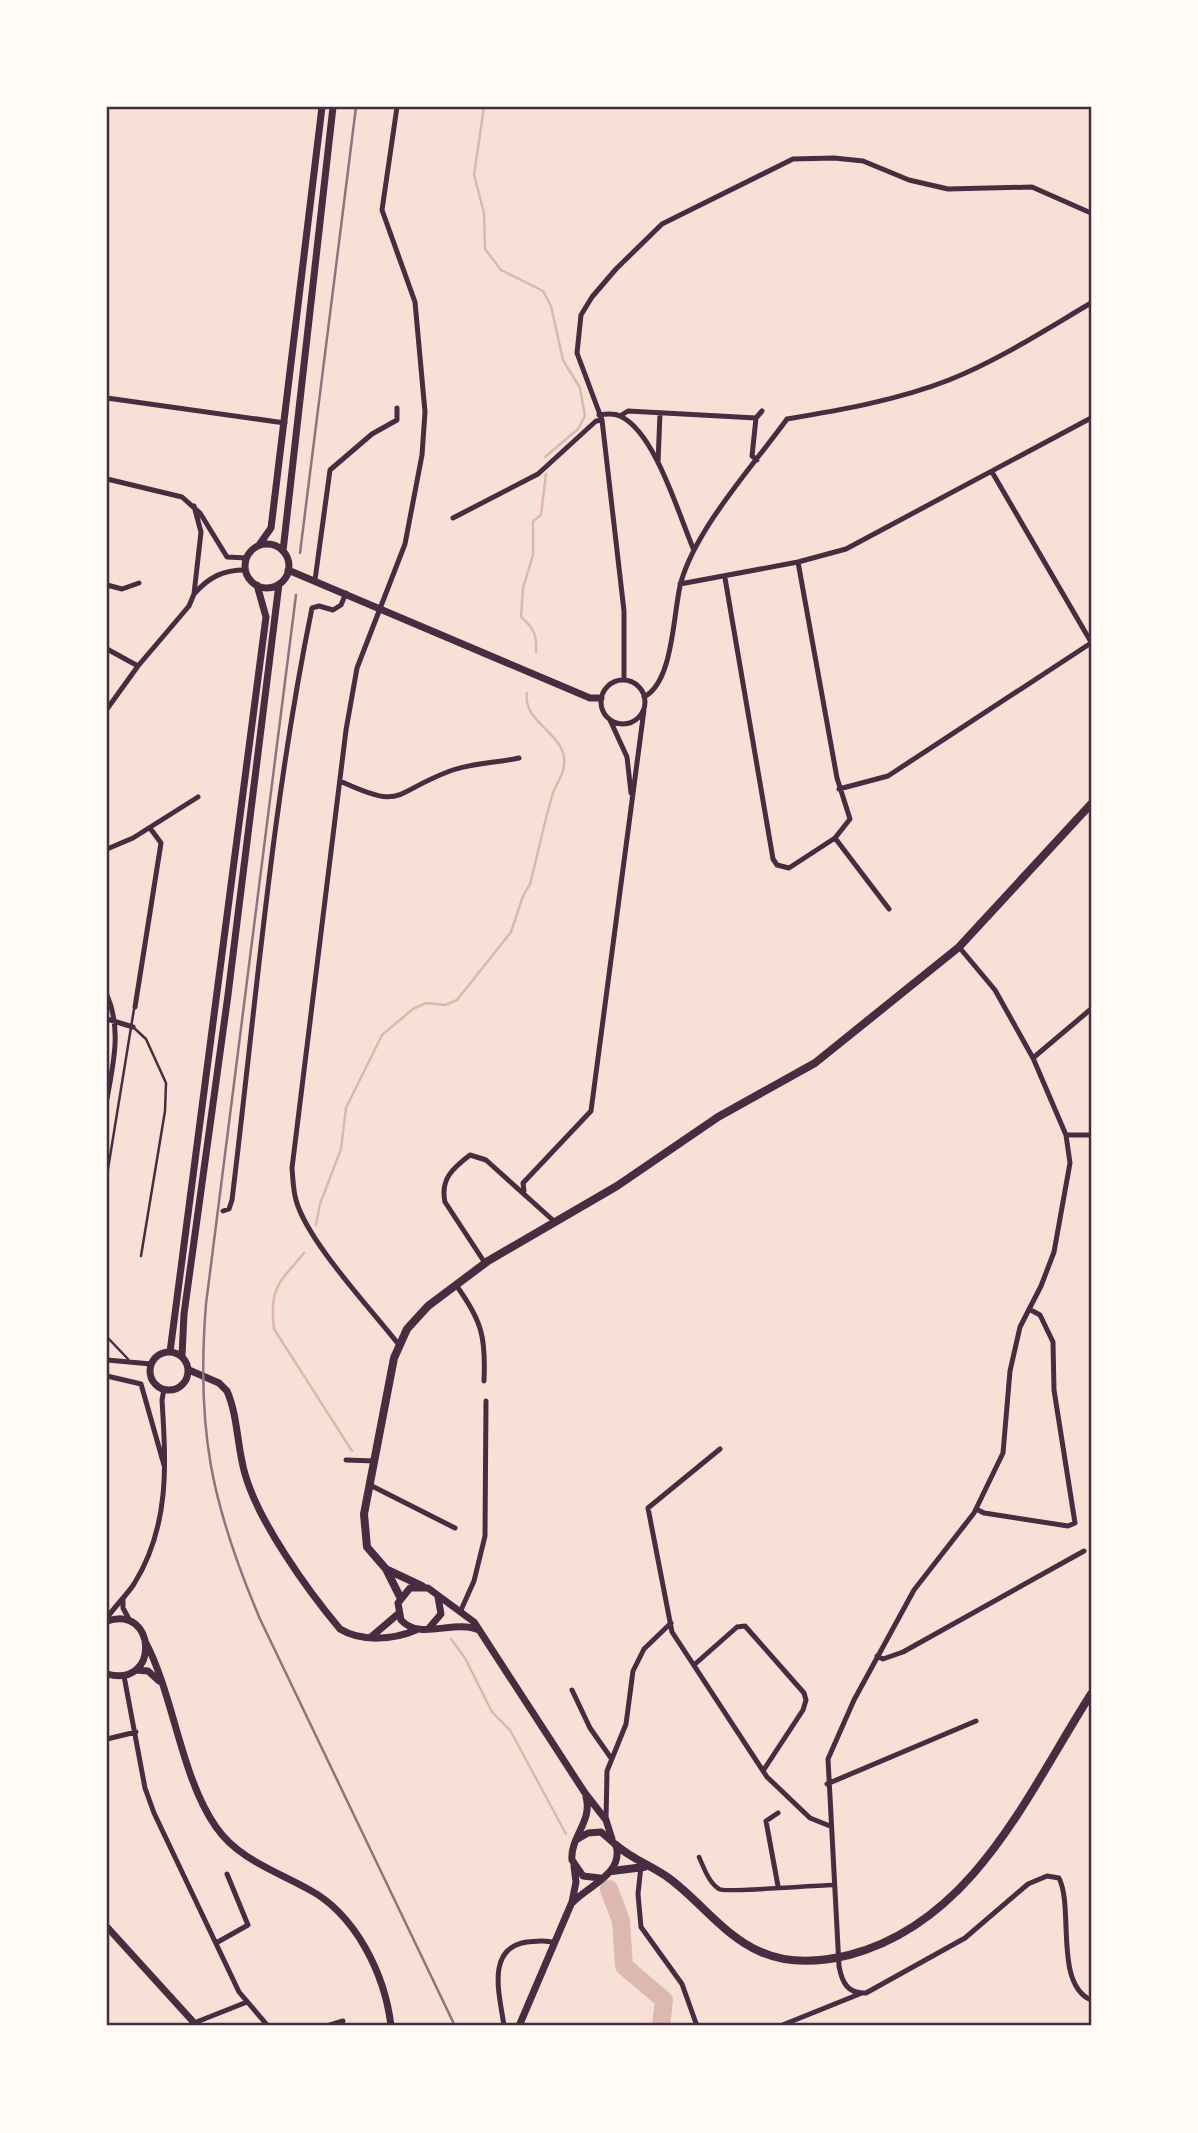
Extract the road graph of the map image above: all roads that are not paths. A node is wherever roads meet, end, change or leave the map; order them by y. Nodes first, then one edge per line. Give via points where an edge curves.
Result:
1 (322, 107) edge
2 (333, 107) edge
3 (397, 107) edge
4 (1091, 213) edge
5 (307, 242) junction
6 (317, 242) junction
7 (1091, 303) edge
8 (107, 398) edge
9 (397, 408) dead end
10 (762, 411) dead end
11 (784, 411) dead end
12 (660, 413) junction
13 (599, 415) junction
14 (620, 416) junction
15 (756, 418) junction
16 (1091, 418) edge
17 (787, 419) junction
18 (285, 423) junction
19 (757, 460) junction
20 (658, 466) junction
21 (992, 472) junction
22 (107, 480) edge
23 (194, 506) junction
24 (453, 518) dead end
25 (259, 545) junction
26 (693, 548) junction
27 (283, 551) junction
28 (247, 558) junction
29 (798, 562) junction
30 (245, 570) junction
31 (288, 570) junction
32 (725, 578) junction
33 (315, 580) junction
34 (139, 583) dead end
35 (279, 584) junction
36 (680, 584) junction
37 (107, 585) edge
38 (257, 585) junction
39 (346, 593) junction
40 (194, 594) junction
41 (380, 608) junction
42 (1091, 640) edge
43 (107, 649) edge
44 (138, 666) junction
45 (624, 680) junction
46 (645, 697) junction
47 (601, 698) junction
48 (107, 709) edge
49 (644, 710) junction
50 (610, 720) junction
51 (519, 758) dead end
52 (340, 781) junction
53 (839, 789) junction
54 (198, 797) dead end
55 (633, 803) junction
56 (1091, 804) edge
57 (150, 828) junction
58 (835, 838) junction
59 (107, 849) edge
60 (889, 909) dead end
61 (959, 947) junction
62 (107, 995) edge
63 (135, 1007) joint
64 (1091, 1009) edge
65 (107, 1019) edge
66 (115, 1020) junction
67 (132, 1027) junction
68 (1033, 1058) junction
69 (107, 1099) edge
70 (1066, 1135) junction
71 (1091, 1135) edge
72 (107, 1175) edge
73 (524, 1191) junction
74 (223, 1211) dead end
75 (555, 1222) junction
76 (141, 1256) dead end
77 (485, 1263) junction
78 (456, 1285) junction
79 (1030, 1309) junction
80 (107, 1337) edge
81 (400, 1346) junction
82 (170, 1352) junction
83 (182, 1356) junction
84 (128, 1359) junction
85 (107, 1360) edge
86 (151, 1364) junction
87 (190, 1371) junction
88 (107, 1376) edge
89 (484, 1381) dead end
90 (164, 1389) junction
91 (486, 1401) dead end
92 (720, 1449) dead end
93 (346, 1460) dead end
94 (374, 1461) junction
95 (166, 1468) junction
96 (370, 1485) junction
97 (976, 1509) junction
98 (455, 1528) dead end
99 (1084, 1551) dead end
100 (386, 1569) junction
101 (422, 1586) junction
102 (437, 1594) junction
103 (400, 1597) junction
104 (123, 1598) junction
105 (461, 1610) junction
106 (398, 1614) junction
107 (107, 1619) edge
108 (130, 1621) junction
109 (671, 1623) junction
110 (428, 1629) junction
111 (417, 1630) junction
112 (479, 1630) junction
113 (370, 1637) junction
114 (146, 1643) junction
115 (877, 1657) junction
116 (694, 1665) junction
117 (136, 1670) junction
118 (107, 1675) edge
119 (124, 1676) junction
120 (160, 1681) junction
121 (572, 1689) dead end
122 (1091, 1694) edge
123 (976, 1721) dead end
124 (136, 1732) junction
125 (107, 1739) edge
126 (611, 1758) junction
127 (763, 1771) junction
128 (827, 1783) junction
129 (585, 1793) junction
130 (778, 1813) dead end
131 (606, 1820) junction
132 (830, 1826) junction
133 (576, 1840) junction
134 (614, 1842) junction
135 (699, 1857) dead end
136 (574, 1866) junction
137 (641, 1866) junction
138 (651, 1868) junction
139 (612, 1871) junction
140 (227, 1874) dead end
141 (603, 1877) junction
142 (834, 1885) junction
143 (778, 1886) junction
144 (572, 1902) junction
145 (107, 1927) edge
146 (216, 1943) junction
147 (555, 1943) junction
148 (838, 1958) junction
149 (862, 1993) junction
150 (1091, 2000) edge
151 (247, 2002) junction
152 (344, 2021) dead end
153 (195, 2025) edge
154 (268, 2026) edge
155 (327, 2026) edge
156 (391, 2026) edge
157 (504, 2026) edge
158 (519, 2026) edge
159 (697, 2026) edge
160 (780, 2026) edge

1 - 5 street
2 - 6 street
3 - 41 street via 382,210 413,294 425,411 422,456 405,544
4 - 13 street via 1032,187 948,189 909,180 863,161 793,159 662,224 592,297 581,315 578,353
5 - 6 street
5 - 18 street
6 - 27 street
7 - 17 street via 948,381 845,409
8 - 18 street
9 - 33 street via 397,419 330,470
10 - 15 street
11 - 17 street
12 - 14 street via 628,411
12 - 15 street
12 - 20 street
13 - 14 street
13 - 24 street via 538,474
13 - 45 street via 624,611
14 - 20 street via 648,444
15 - 19 street via 752,456
16 - 21 street
17 - 19 street
18 - 25 street via 271,528
19 - 26 street
20 - 26 street
21 - 29 street via 846,549
21 - 42 street
22 - 23 street via 166,491
23 - 28 street via 227,557
23 - 40 street via 201,531
25 - 27 street via 272,544
25 - 28 street
26 - 36 street
27 - 31 street
28 - 30 street
29 - 32 street
29 - 53 street
30 - 38 street
30 - 40 street via 217,574
31 - 33 street
31 - 35 street
32 - 36 street
32 - 58 street via 773,859 783,868 797,864
33 - 39 street
34 - 37 street via 122,589
35 - 38 street
35 - 83 street
36 - 46 street via 664,672
38 - 82 street via 266,617
39 - 41 street
39 - 74 street via 333,610 312,608 298,675 232,1200
40 - 44 street via 185,613
41 - 47 street via 590,698
41 - 52 street via 357,668
42 - 53 street via 888,776
43 - 44 street
44 - 48 street
45 - 46 street via 637,685
45 - 47 street via 611,684
46 - 49 street
47 - 50 street via 601,709
49 - 50 street via 629,724
49 - 55 street
50 - 55 street via 627,757
51 - 52 street via 452,770 387,799
52 - 81 street via 292,1168 295,1199 323,1250
53 - 58 street via 850,819
54 - 57 street
55 - 73 street via 592,1111 523,1183
56 - 61 main road
57 - 59 street
57 - 63 street via 161,843
58 - 60 street
61 - 68 street via 995,990
61 - 75 main road via 815,1063 718,1117
62 - 66 street
63 - 67 lane
64 - 68 street
65 - 66 street
66 - 67 street
66 - 69 street via 116,1049
67 - 72 lane
67 - 76 lane via 146,1039 166,1083
68 - 70 street
70 - 71 street
70 - 79 street via 1070,1163 1054,1252
73 - 75 street
73 - 77 street via 470,1154 446,1179 444,1202
75 - 77 main road
77 - 78 main road
78 - 81 main road via 428,1306 407,1329
78 - 89 street via 481,1322
79 - 97 street via 1020,1327 1010,1371 1003,1453
79 - 97 street via 1040,1315 1053,1342 1054,1390 1075,1523 1068,1526
80 - 84 lane
81 - 94 main road
82 - 83 street
82 - 86 street
83 - 87 street
84 - 85 street
84 - 86 street
86 - 90 street via 151,1376
87 - 90 street via 183,1385
87 - 113 street via 219,1383 230,1396 245,1476 265,1523 341,1629
88 - 95 street via 138,1381
90 - 95 street
91 - 105 street via 485,1536
92 - 109 street via 648,1508
93 - 94 street
94 - 96 main road
95 - 104 street via 157,1535
96 - 98 street
96 - 100 main road via 364,1514 367,1547
97 - 115 street via 914,1590
99 - 115 street via 903,1652
100 - 101 main road
100 - 103 main road
101 - 102 street
101 - 103 street via 410,1588
102 - 105 street
102 - 110 street via 441,1614
103 - 106 street
104 - 107 street
104 - 108 street
105 - 112 street
106 - 111 street via 405,1625
106 - 113 street
107 - 108 street
108 - 114 street
109 - 116 street
109 - 126 street via 640,1655 633,1671 626,1724
110 - 111 street
110 - 112 street via 458,1625
111 - 113 street
112 - 129 street
114 - 117 street via 145,1658
114 - 120 street
115 - 128 street via 828,1759
116 - 127 street
116 - 127 street via 737,1627 746,1626 804,1693 803,1710
117 - 119 street
117 - 120 street via 152,1673
118 - 119 street
119 - 124 street
120 - 156 street via 213,1824 238,1851 310,1889 340,1914 378,1974
121 - 126 street via 590,1728
122 - 148 main road via 991,1852 962,1889 905,1932
123 - 128 street
124 - 125 street
124 - 146 street via 153,1813
126 - 131 street
127 - 132 street via 810,1818
128 - 132 street
129 - 131 street
129 - 133 street via 588,1811
130 - 143 street via 766,1821
131 - 134 street
132 - 142 street
133 - 134 street via 594,1832
133 - 136 street via 571,1853
134 - 138 main road
134 - 139 street via 618,1859
135 - 143 street via 709,1877 727,1892
136 - 141 street via 583,1876
136 - 144 street
137 - 138 main road
137 - 139 main road
137 - 159 street via 641,1927 682,1984
138 - 148 main road via 752,1948 787,1959
139 - 141 street
140 - 146 street via 248,1925
141 - 144 street
142 - 143 street
142 - 148 street
144 - 147 street
145 - 153 street
146 - 151 street
147 - 157 street via 517,1944 500,1958
147 - 158 street
148 - 149 street via 845,1986
149 - 150 street via 965,1938 1028,1884 1047,1876 1059,1878 1062,1885 1064,1942 1074,1978
149 - 160 street
151 - 153 street
151 - 154 street
152 - 155 street

